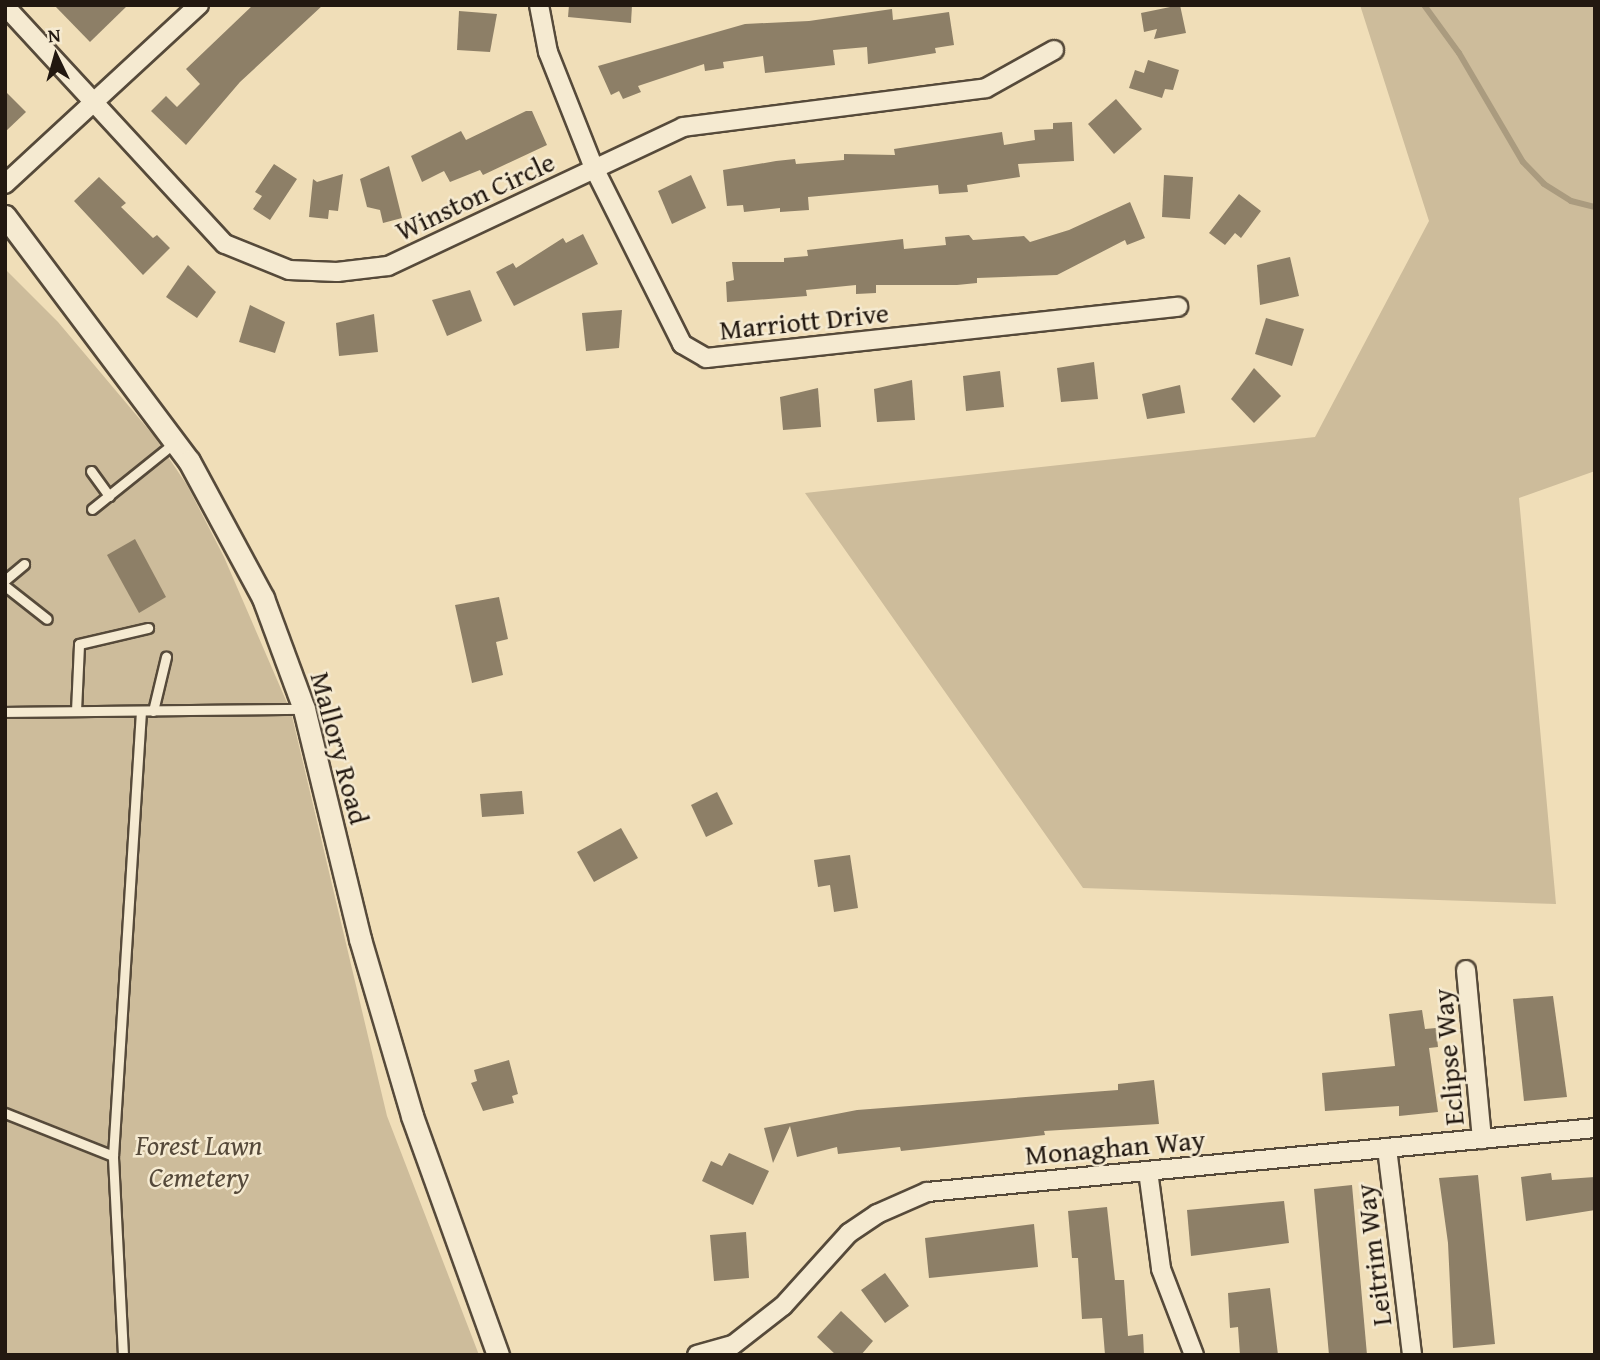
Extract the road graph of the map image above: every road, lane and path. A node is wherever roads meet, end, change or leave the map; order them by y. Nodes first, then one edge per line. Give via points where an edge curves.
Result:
1 (199, 5) edge
2 (539, 5) edge
3 (5, 6) edge
4 (1054, 50) dead end
5 (93, 103) junction
6 (594, 169) junction
7 (5, 184) edge
8 (5, 216) edge
9 (1178, 307) dead end
10 (175, 442) junction
11 (91, 471) dead end
12 (109, 496) junction
13 (92, 509) dead end
14 (24, 564) dead end
15 (5, 580) edge
16 (5, 586) edge
17 (47, 619) dead end
18 (148, 628) dead end
19 (166, 657) dead end
20 (304, 709) junction
21 (76, 711) junction
22 (141, 711) junction
23 (153, 711) junction
24 (5, 712) edge
25 (1466, 970) dead end
26 (5, 1113) edge
27 (1595, 1128) edge
28 (1482, 1139) junction
29 (1387, 1148) junction
30 (113, 1156) junction
31 (1147, 1171) junction
32 (123, 1355) edge
33 (498, 1355) edge
34 (697, 1355) edge
35 (1194, 1355) edge
36 (1412, 1355) edge

1 - 5 street
2 - 6 street, Marriott Drive via 548,52
3 - 5 street, Winston Circle
4 - 6 street, Winston Circle via 986,88 683,127
5 - 6 street, Winston Circle via 225,244 289,270 337,272 388,266
5 - 7 street
6 - 9 street, Marriott Drive via 682,344 706,358
8 - 10 street, Mallory Road
10 - 12 lane
10 - 20 street, Mallory Road via 250,569
11 - 12 lane
12 - 13 lane
14 - 15 lane
16 - 17 lane
18 - 21 lane via 79,643
19 - 23 lane
20 - 23 lane
20 - 33 street, Mallory Road via 360,939 412,1116
21 - 22 lane
21 - 24 lane
22 - 23 lane
22 - 30 lane
25 - 28 street, Eclipse Way
26 - 30 lane
27 - 28 street, Monaghan Way
28 - 29 street, Monaghan Way
29 - 31 street, Monaghan Way
29 - 36 street, Leitrim Way
30 - 32 lane
31 - 34 street, Monaghan Way via 927,1192 877,1214 849,1233 783,1306 733,1345
31 - 35 street via 1161,1269

